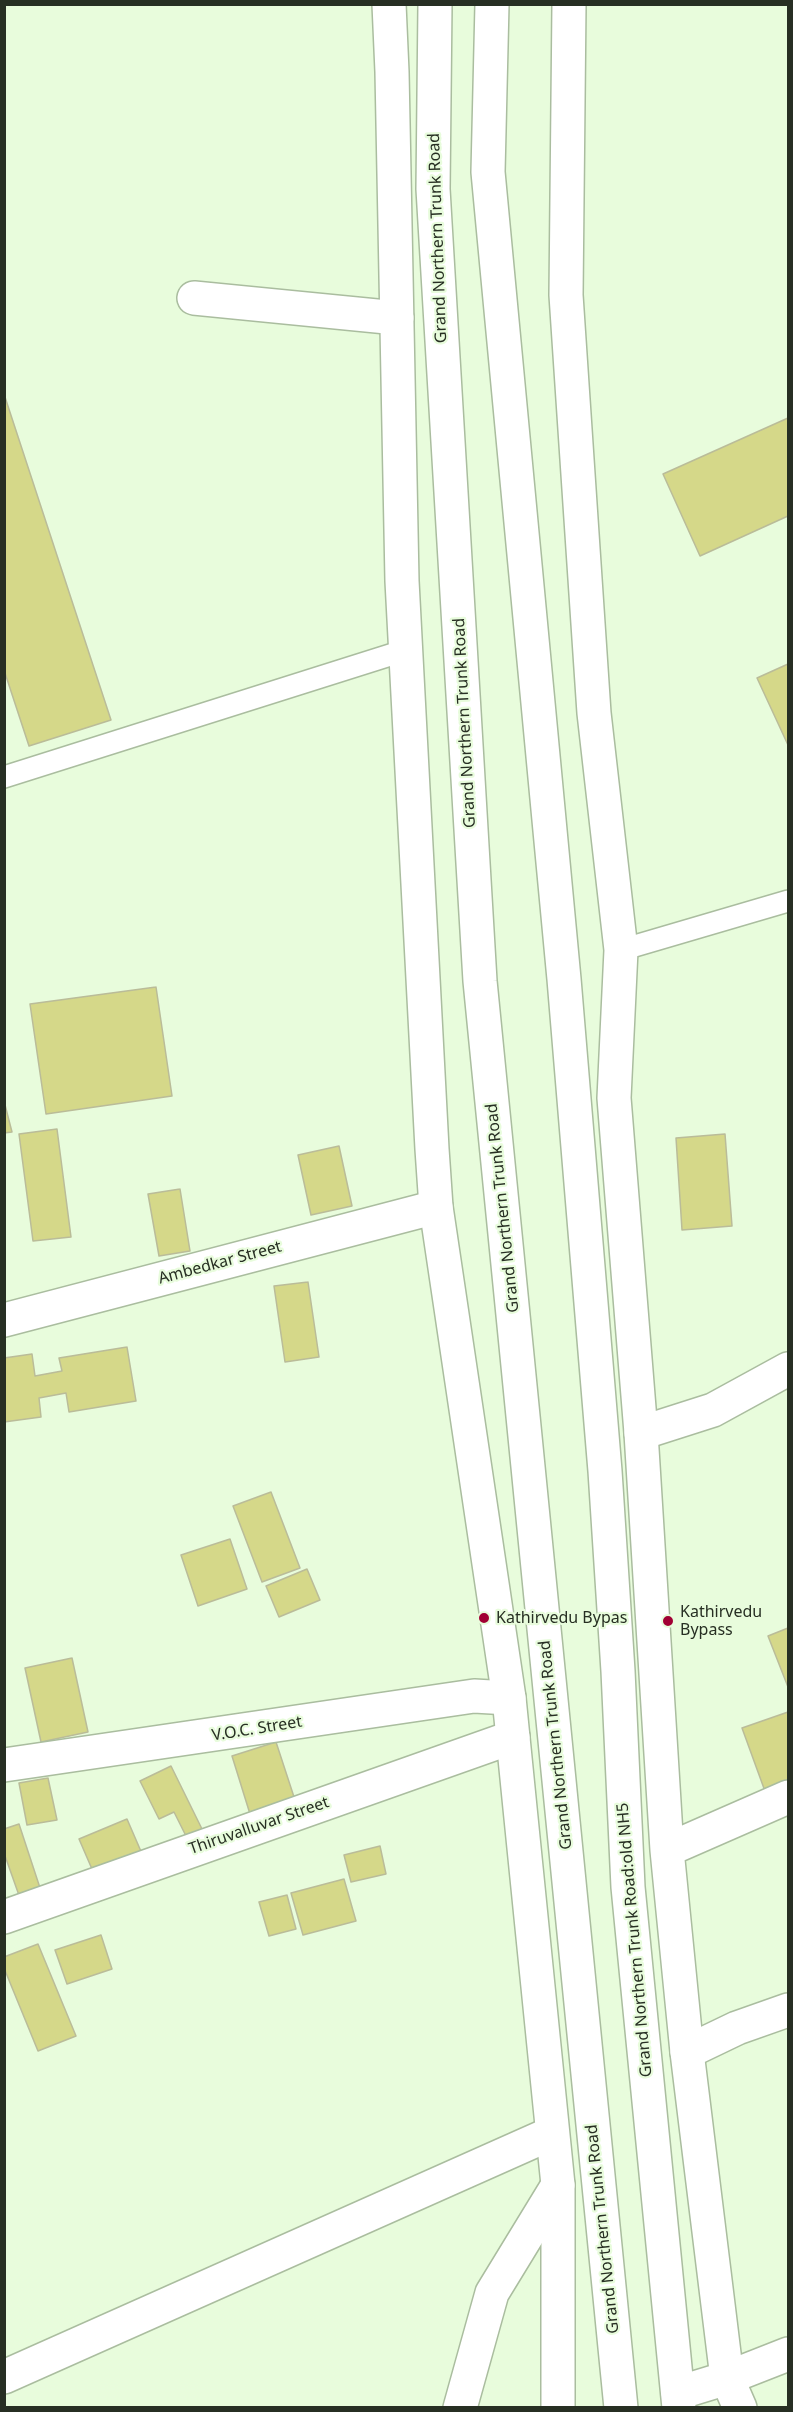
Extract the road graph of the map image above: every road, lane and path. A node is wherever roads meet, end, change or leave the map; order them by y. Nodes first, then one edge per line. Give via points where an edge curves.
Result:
1 (389, 4) edge
2 (435, 4) edge
3 (492, 4) edge
4 (569, 4) edge
5 (194, 298) dead end
6 (397, 318) junction
7 (406, 650) junction
8 (4, 777) edge
9 (789, 901) edge
10 (621, 950) junction
11 (436, 1207) junction
12 (4, 1320) edge
13 (789, 1369) edge
14 (641, 1433) junction
15 (509, 1698) junction
16 (513, 1737) junction
17 (4, 1765) edge
18 (789, 1797) edge
19 (667, 1850) junction
20 (4, 1917) edge
21 (789, 2010) edge
22 (687, 2052) junction
23 (552, 2133) junction
24 (558, 2185) junction
25 (789, 2354) edge
26 (4, 2377) edge
27 (727, 2378) junction
28 (679, 2400) edge
29 (460, 2408) edge
30 (558, 2408) edge
31 (621, 2408) edge
32 (740, 2408) edge

1 - 6 main road
2 - 31 main road, Grand Northern Trunk Road via 433,189 480,981
3 - 28 main road, Grand Northern Trunk Road:old NH5 via 488,172 563,967 605,1471 628,1887
4 - 10 main road via 566,295 594,712
5 - 6 main road
6 - 7 main road
7 - 8 lane
7 - 11 main road
9 - 10 lane
10 - 14 main road via 614,1098
11 - 12 main road, Ambedkar Street
11 - 15 main road
13 - 14 main road via 713,1410
14 - 19 main road
15 - 16 main road
15 - 17 main road, V.O.C. Street via 474,1696
16 - 20 main road, Thiruvalluvar Street
16 - 23 main road
18 - 19 main road
19 - 22 main road
21 - 22 main road via 737,2028
22 - 27 main road
23 - 24 main road
23 - 26 main road
24 - 29 main road via 492,2293
24 - 30 main road
25 - 27 main road
27 - 28 main road
27 - 32 main road

